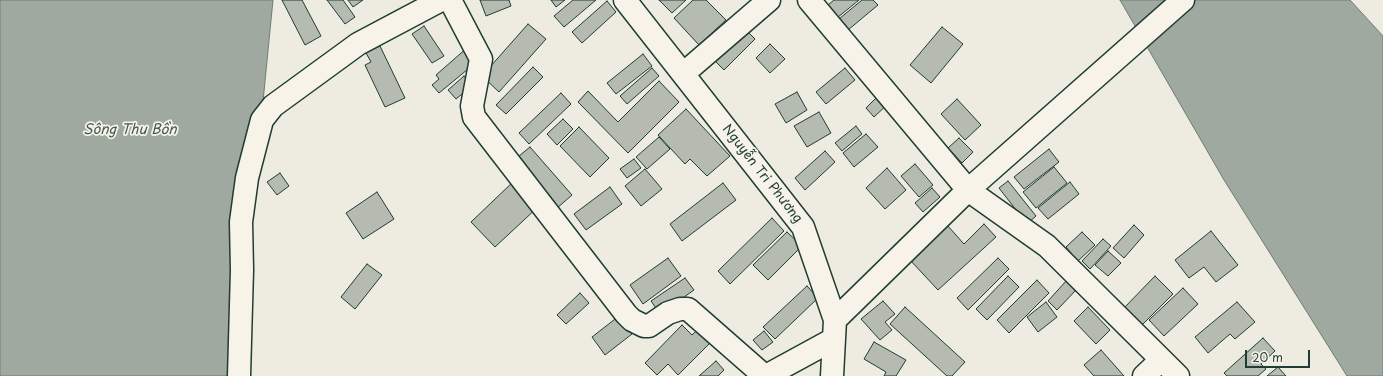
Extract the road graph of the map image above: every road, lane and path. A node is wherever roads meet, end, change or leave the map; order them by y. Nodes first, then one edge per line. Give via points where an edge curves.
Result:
1 (442, 0) edge
2 (450, 0) edge
3 (625, 0) edge
4 (769, 0) edge
5 (809, 0) edge
6 (1183, 0) edge
7 (683, 74) junction
8 (968, 190) junction
9 (834, 329) junction
10 (1161, 360) junction
11 (238, 376) edge
12 (832, 376) edge
13 (1144, 376) edge
14 (1178, 376) edge

1 - 11 street via 358,44 273,106 262,120 247,178 241,222
2 - 9 street via 481,59 472,106 474,117 632,320 649,326 668,313 688,309 761,373 768,375
3 - 7 street, Nguyễn Tri Phương
4 - 7 street
5 - 8 street
6 - 8 street
7 - 9 street, Nguyễn Tri Phương via 803,227
8 - 9 street
8 - 10 street via 1047,246
9 - 12 street, Nguyễn Tri Phương
10 - 13 street
10 - 14 street

